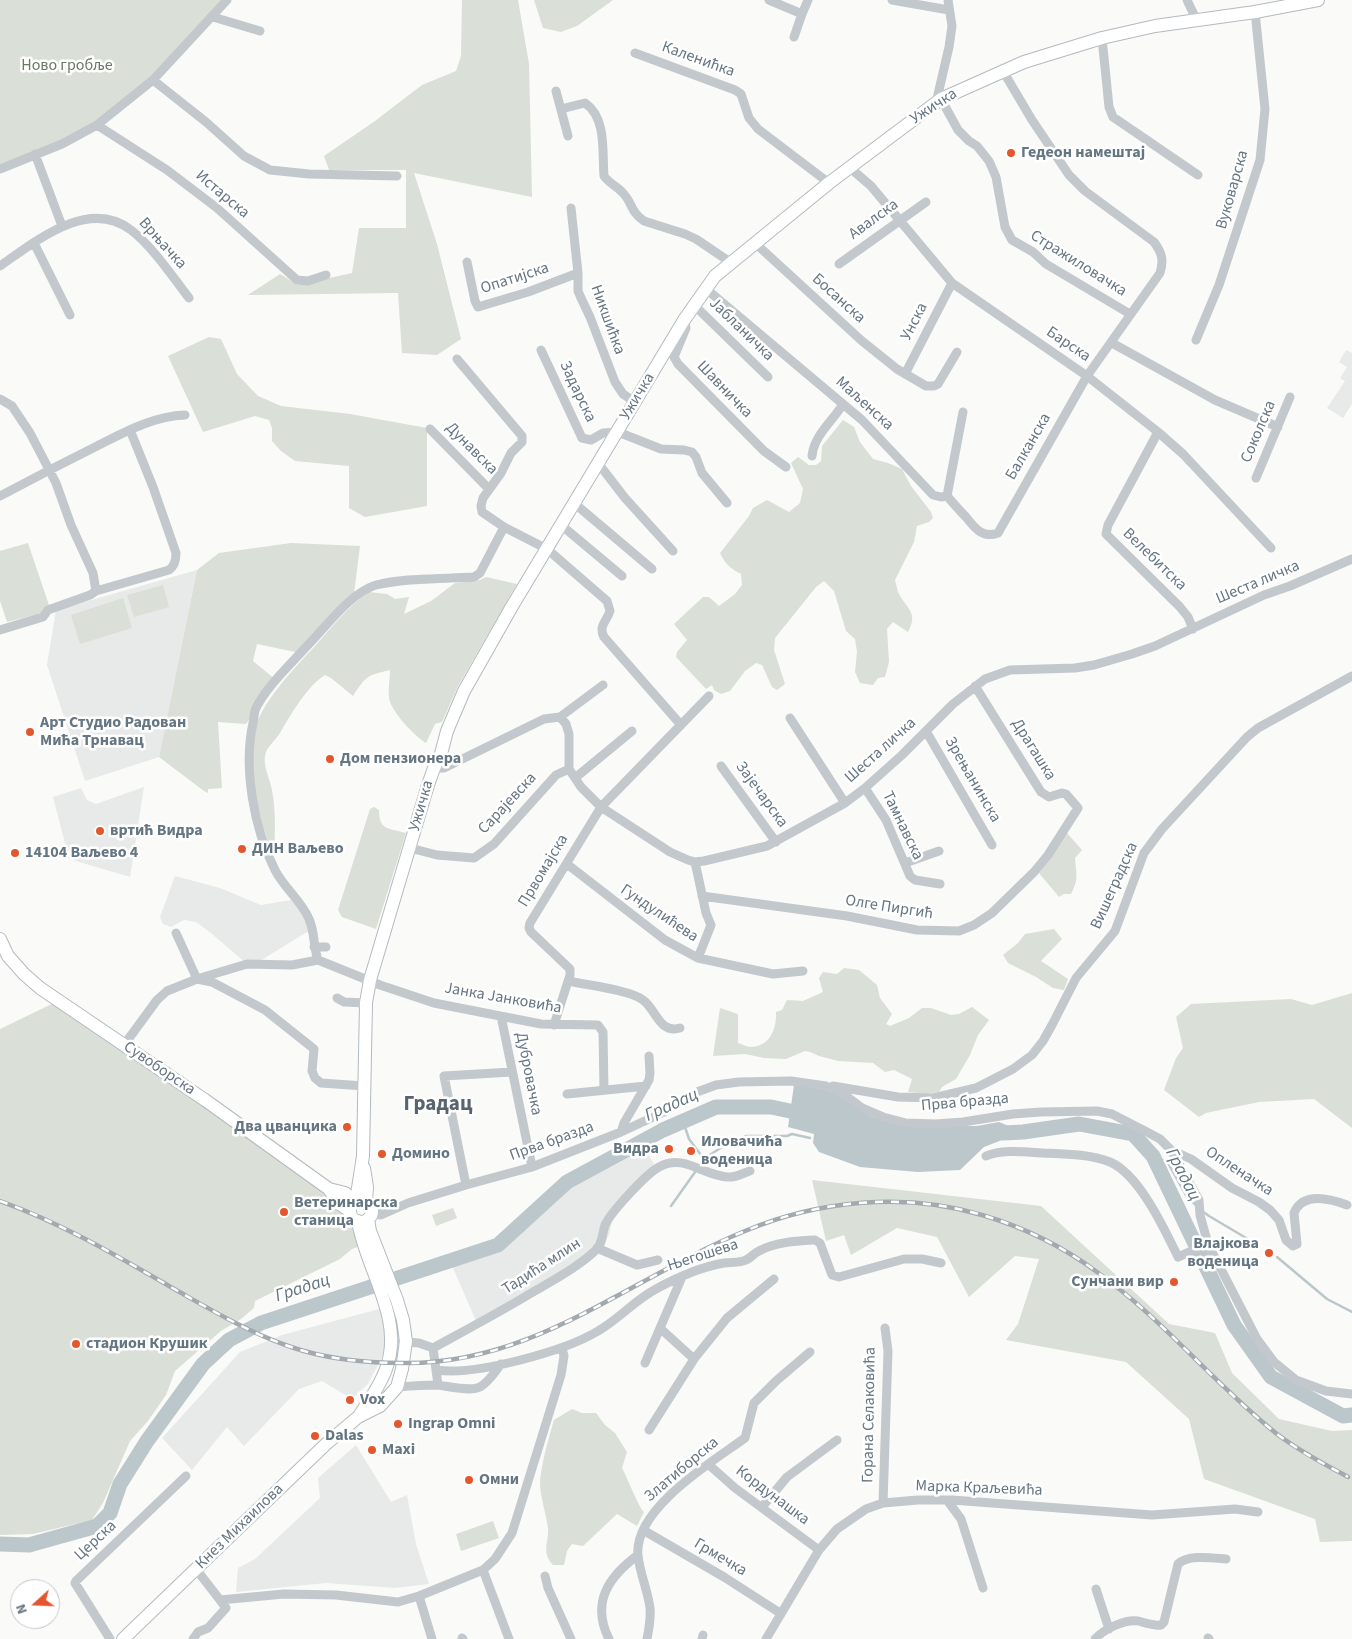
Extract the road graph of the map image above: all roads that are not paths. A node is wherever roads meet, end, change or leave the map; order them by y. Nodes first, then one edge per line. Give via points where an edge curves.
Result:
1 (227, 0) edge
2 (769, 0) edge
3 (808, 0) edge
4 (892, 0) edge
5 (948, 0) edge
6 (1187, 0) edge
7 (1318, 0) edge
8 (950, 10) junction
9 (1255, 12) junction
10 (802, 14) junction
11 (213, 17) junction
12 (1196, 19) junction
13 (260, 31) dead end
14 (794, 37) dead end
15 (1102, 38) junction
16 (635, 53) dead end
17 (1003, 71) junction
18 (153, 80) junction
19 (556, 91) dead end
20 (938, 101) junction
21 (561, 109) junction
22 (97, 125) junction
23 (568, 136) dead end
24 (35, 154) junction
25 (849, 167) junction
26 (0, 168) edge
27 (1198, 175) dead end
28 (397, 176) dead end
29 (829, 183) junction
30 (926, 202) dead end
31 (571, 208) dead end
32 (899, 220) junction
33 (62, 226) junction
34 (34, 243) junction
35 (755, 244) junction
36 (467, 262) dead end
37 (730, 262) junction
38 (839, 264) dead end
39 (0, 266) edge
40 (578, 273) junction
41 (326, 275) dead end
42 (952, 283) junction
43 (705, 288) junction
44 (189, 298) dead end
45 (694, 305) junction
46 (1130, 314) junction
47 (70, 315) dead end
48 (684, 320) junction
49 (1196, 340) dead end
50 (1112, 343) junction
51 (541, 350) dead end
52 (957, 352) dead end
53 (457, 359) dead end
54 (905, 374) junction
55 (768, 376) dead end
56 (1087, 376) junction
57 (1290, 397) dead end
58 (0, 399) edge
59 (635, 402) junction
60 (843, 404) junction
61 (963, 412) dead end
62 (185, 416) dead end
63 (1278, 427) junction
64 (130, 430) junction
65 (430, 430) dead end
66 (618, 432) junction
67 (1158, 432) junction
68 (812, 456) dead end
69 (598, 463) junction
70 (786, 467) dead end
71 (49, 470) junction
72 (1256, 478) dead end
73 (490, 489) junction
74 (0, 496) edge
75 (947, 496) junction
76 (574, 503) junction
77 (727, 503) dead end
78 (562, 525) junction
79 (504, 527) junction
80 (998, 533) joint
81 (1271, 548) dead end
82 (547, 549) junction
83 (673, 551) dead end
84 (1352, 559) edge
85 (652, 569) dead end
86 (622, 576) dead end
87 (96, 591) junction
88 (1, 626) edge
89 (1193, 629) junction
90 (1352, 676) edge
91 (603, 685) dead end
92 (975, 686) junction
93 (710, 696) dead end
94 (560, 717) junction
95 (790, 718) dead end
96 (681, 725) junction
97 (632, 731) dead end
98 (926, 731) junction
99 (721, 766) dead end
100 (434, 768) junction
101 (569, 768) junction
102 (575, 778) junction
103 (865, 788) junction
104 (845, 803) junction
105 (601, 807) junction
106 (1078, 808) joint
107 (776, 842) junction
108 (992, 845) dead end
109 (410, 848) junction
110 (939, 851) dead end
111 (695, 862) junction
112 (905, 862) junction
113 (567, 864) junction
114 (940, 884) dead end
115 (702, 896) junction
116 (176, 932) dead end
117 (0, 939) edge
118 (314, 947) junction
119 (326, 947) dead end
120 (698, 958) junction
121 (318, 960) junction
122 (803, 971) dead end
123 (197, 979) junction
124 (370, 980) junction
125 (568, 981) junction
126 (337, 998) dead end
127 (366, 1003) junction
128 (502, 1016) junction
129 (554, 1025) junction
130 (680, 1028) dead end
131 (124, 1045) junction
132 (649, 1056) dead end
133 (512, 1072) junction
134 (364, 1086) junction
135 (646, 1086) junction
136 (826, 1086) junction
137 (604, 1090) junction
138 (567, 1094) dead end
139 (621, 1132) junction
140 (1171, 1150) junction
141 (986, 1156) dead end
142 (1198, 1164) junction
143 (532, 1167) junction
144 (750, 1171) dead end
145 (1185, 1176) junction
146 (466, 1185) junction
147 (1347, 1205) dead end
148 (362, 1209) junction
149 (370, 1245) junction
150 (1206, 1245) junction
151 (598, 1248) junction
152 (658, 1260) dead end
153 (941, 1263) dead end
154 (682, 1277) junction
155 (774, 1279) dead end
156 (885, 1328) dead end
157 (661, 1329) junction
158 (391, 1341) junction
159 (406, 1341) junction
160 (433, 1348) junction
161 (562, 1348) junction
162 (810, 1352) dead end
163 (694, 1359) junction
164 (645, 1362) dead end
165 (501, 1364) junction
166 (437, 1370) junction
167 (438, 1386) junction
168 (397, 1388) junction
169 (1352, 1394) edge
170 (358, 1417) junction
171 (650, 1430) dead end
172 (838, 1440) dead end
173 (708, 1464) junction
174 (186, 1476) dead end
175 (947, 1500) junction
176 (884, 1503) junction
177 (762, 1508) junction
178 (1258, 1512) dead end
179 (643, 1530) junction
180 (819, 1550) junction
181 (638, 1555) junction
182 (1226, 1559) dead end
183 (196, 1569) junction
184 (483, 1570) junction
185 (546, 1576) dead end
186 (983, 1588) dead end
187 (1096, 1589) dead end
188 (419, 1596) junction
189 (220, 1600) junction
190 (780, 1613) junction
191 (1109, 1628) junction
192 (110, 1639) edge
193 (123, 1639) edge
194 (193, 1639) edge
195 (432, 1639) edge
196 (509, 1639) edge
197 (571, 1639) edge
198 (609, 1639) edge
199 (647, 1639) edge
200 (766, 1639) edge
201 (1095, 1639) edge

1 - 11 street
2 - 10 street
3 - 10 street
4 - 8 street
5 - 8 street
6 - 12 street
7 - 9 main road, Ужичка
8 - 20 street via 952,26
9 - 12 main road, Ужичка
9 - 49 street, Вуковарска via 1265,109 1260,160 1219,285
10 - 14 street
11 - 13 street
11 - 18 street
12 - 15 main road, Ужичка
15 - 17 main road, Ужичка via 1037,57
15 - 27 street via 1109,107 1113,117
16 - 29 street, Каленићка via 742,94 750,118 758,129
17 - 20 main road, Ужичка
17 - 46 street via 1068,175 1154,242 1161,253 1160,273
18 - 22 street
18 - 28 street via 244,156 270,170
19 - 21 street
20 - 25 main road, Ужичка
20 - 46 street, Стражиловачка via 958,130 978,146 989,161 996,177 1005,227 1012,240
21 - 23 street
21 - 37 street via 585,102 597,114 604,176 625,195 635,214 644,221 696,239
22 - 24 street
22 - 41 street, Истарска via 168,170 217,208 297,280 308,281
24 - 26 street
24 - 33 street
25 - 29 main road, Ужичка
25 - 32 street, Барска via 871,186
29 - 35 main road, Ужичка
30 - 32 street, Авалска
31 - 40 street, Никшићка
32 - 38 street, Авалска
32 - 42 street, Барска
33 - 34 street, Врњачка
33 - 44 street, Врњачка via 97,219 128,227
34 - 39 street, Врњачка
34 - 47 street
35 - 37 main road, Ужичка
35 - 54 street, Босанска via 862,341
36 - 40 street, Опатијска via 478,307
37 - 43 main road, Ужичка
40 - 59 street, Никшићка via 578,292 608,365 623,394
42 - 54 street, Унска
42 - 56 street, Барска
43 - 45 main road, Ужичка
43 - 60 street, Маљенска
45 - 48 main road, Ужичка
45 - 55 street, Јабланичка
46 - 50 street, Стражиловачка
48 - 59 main road, Ужичка
48 - 70 street, Шавничка via 686,328 675,360 764,451
50 - 56 street, Стражиловачка
50 - 63 street via 1215,400
51 - 66 street, Задарска via 582,438 591,440 603,433
52 - 54 street, Босанска via 934,386 926,386
53 - 73 street via 522,436 522,442
56 - 67 street, Барска
56 - 80 street, Балканска
57 - 63 street, Соколска
58 - 71 street via 12,406
59 - 66 main road, Ужичка
60 - 68 street via 815,441
60 - 75 street, Маљенска via 873,430 933,495
61 - 75 street
62 - 64 street via 156,420
63 - 72 street, Соколска
64 - 71 street
64 - 87 street via 153,487 176,559 169,570
65 - 73 street, Дунавска
66 - 69 main road, Ужичка
66 - 77 street via 661,449 692,452 702,473
67 - 81 street, Барска via 1183,454
67 - 89 street, Велебитска via 1108,524 1106,534 1180,607
69 - 76 main road, Ужичка
69 - 83 street
71 - 74 street
71 - 87 street via 93,573
73 - 79 street via 481,508
75 - 80 street, Маљенска via 980,533
76 - 78 main road, Ужичка
76 - 85 street
78 - 82 main road, Ужичка
78 - 86 street
79 - 82 street
79 - 118 street via 480,573 474,577 392,582 375,585 355,595 276,680 256,709 249,765 255,810 276,872 309,919 314,932
82 - 96 street via 607,601 610,611 602,625 604,637
82 - 100 main road, Ужичка via 464,692
84 - 89 street, Шеста личка via 1264,595
87 - 88 street via 48,610 43,617
89 - 92 street, Шеста личка via 1155,646 1094,665 1010,670
90 - 136 street, Вишеградска via 1258,728 1162,829 1144,853 1114,931 1076,978 1043,1041 1022,1063 976,1088 934,1098
91 - 94 street
92 - 98 street, Шеста личка
92 - 106 street, Драгашка via 1042,792 1048,797 1066,794
93 - 96 street, Првомајска
94 - 100 street via 544,719 444,768
94 - 101 street via 569,734
95 - 104 street
96 - 105 street, Првомајска
97 - 102 street
98 - 103 street, Шеста личка
98 - 108 street, Зрењанинска
99 - 107 street, Зајечарска
100 - 109 main road, Ужичка
101 - 102 street
101 - 109 street, Сарајевска via 556,775 494,844 474,858 437,855
102 - 105 street
103 - 104 street, Шеста личка
103 - 112 street, Тамнавска via 886,820
104 - 107 street, Шеста личка
105 - 111 street via 670,852
105 - 113 street, Првомајска
106 - 115 street, Олге Пиргић via 1034,872 992,913 959,931 917,930 847,916
107 - 111 street, Шеста личка via 757,850
109 - 124 main road, Ужичка
110 - 112 street
111 - 115 street
112 - 114 street, Тамнавска via 912,878
113 - 120 street, Гундулићева via 665,940
113 - 125 street, Првомајска via 529,928 568,966
115 - 120 street via 711,928
116 - 123 street
117 - 131 main road, Сувоборска via 8,956 29,978
118 - 119 street
118 - 121 street
120 - 122 street, Гундулићева via 773,974
121 - 123 street via 292,964 247,964
121 - 124 street, Јанка Јанковића
123 - 131 street via 162,995
123 - 134 street via 212,982 265,1010 308,1043 314,1049 312,1071 321,1083
124 - 127 main road, Ужичка
124 - 128 street, Јанка Јанковића via 434,1003
125 - 129 street
125 - 130 street via 632,994 645,1001 662,1025
126 - 127 street via 344,1002
127 - 134 main road, Ужичка
128 - 129 street, Јанка Јанковића
128 - 133 street, Дубровачка
129 - 137 street, Јанка Јанковића via 598,1025 601,1028
131 - 148 main road, Сувоборска via 329,1189 338,1204
132 - 135 street via 650,1073
133 - 143 street, Дубровачка
133 - 146 street via 444,1076
134 - 148 main road, Ужичка via 363,1156 367,1187
135 - 137 street
135 - 139 street
136 - 139 street, Прва бразда via 791,1081 716,1085
136 - 140 street, Прва бразда via 862,1108 906,1123 935,1124 1013,1114 1097,1111 1112,1114 1145,1131
137 - 138 street
139 - 143 street, Прва бразда
140 - 142 street, Опленачка
140 - 145 street, Прва бразда
141 - 150 street via 1024,1152 1081,1155 1112,1162 1132,1178 1154,1210 1178,1257
142 - 145 street
142 - 147 street, Опленачка via 1270,1210 1279,1220 1286,1240 1293,1246 1297,1244 1294,1213 1302,1203 1320,1197
143 - 146 street, Прва бразда
144 - 151 street, Тадића млин via 730,1178 681,1162 658,1167 622,1201 606,1224
145 - 150 street, Прва бразда via 1199,1204
146 - 148 street, Прва бразда via 381,1215
148 - 149 main road, Кнез Михаилова
149 - 158 main road, Кнез Михаилова via 391,1328
149 - 159 main road, Кнез Михаилова via 397,1300
150 - 169 street, Прва бразда via 1257,1338 1274,1362 1296,1380 1326,1391
151 - 152 street via 637,1265
151 - 160 street, Тадића млин via 547,1284
153 - 154 street, Његошева via 904,1258 839,1277 832,1275 820,1243 815,1240 780,1244 759,1251 746,1260 724,1263
154 - 157 street
154 - 161 street, Његошева via 638,1300 598,1331
155 - 163 street via 727,1318
156 - 176 street, Горана Селаковића via 888,1351
157 - 163 street
157 - 164 street
158 - 159 street
158 - 170 main road, Кнез Михаилова via 386,1368 378,1387
159 - 160 street
159 - 168 main road, Кнез Михаилова
160 - 166 street
161 - 165 street, Његошева
161 - 184 street via 564,1366 516,1523 502,1550
162 - 173 street, Златиборска via 754,1403 745,1438
163 - 171 street
165 - 166 street, Његошева via 449,1372
165 - 167 street via 479,1388
166 - 167 street
167 - 168 street
168 - 170 main road, Кнез Михаилова via 380,1406
170 - 183 main road, Кнез Михаилова
172 - 177 street via 786,1477
173 - 177 street, Кордунашка
173 - 179 street, Златиборска via 664,1500
174 - 192 street, Церска via 75,1583
175 - 176 street, Марка Краљевића
175 - 178 street, Марка Краљевића via 1152,1515 1235,1509
175 - 186 street via 960,1520
176 - 180 street, Марка Краљевића via 852,1517 837,1528
177 - 180 street, Кордунашка
179 - 181 street, Златиборска
179 - 190 street, Грмечка via 724,1576
180 - 190 street, Марка Краљевића
181 - 198 street via 613,1579 602,1597 603,1625
181 - 199 street, Златиборска via 650,1611
182 - 191 street via 1194,1558 1178,1564 1162,1625 1130,1621
183 - 189 street
183 - 193 main road, Кнез Михаилова
184 - 188 street
184 - 196 street
185 - 197 street via 548,1588
187 - 191 street
188 - 189 street via 398,1602 336,1595 284,1594
188 - 195 street
189 - 194 street via 226,1608
190 - 200 street, Марка Краљевића
191 - 201 street

